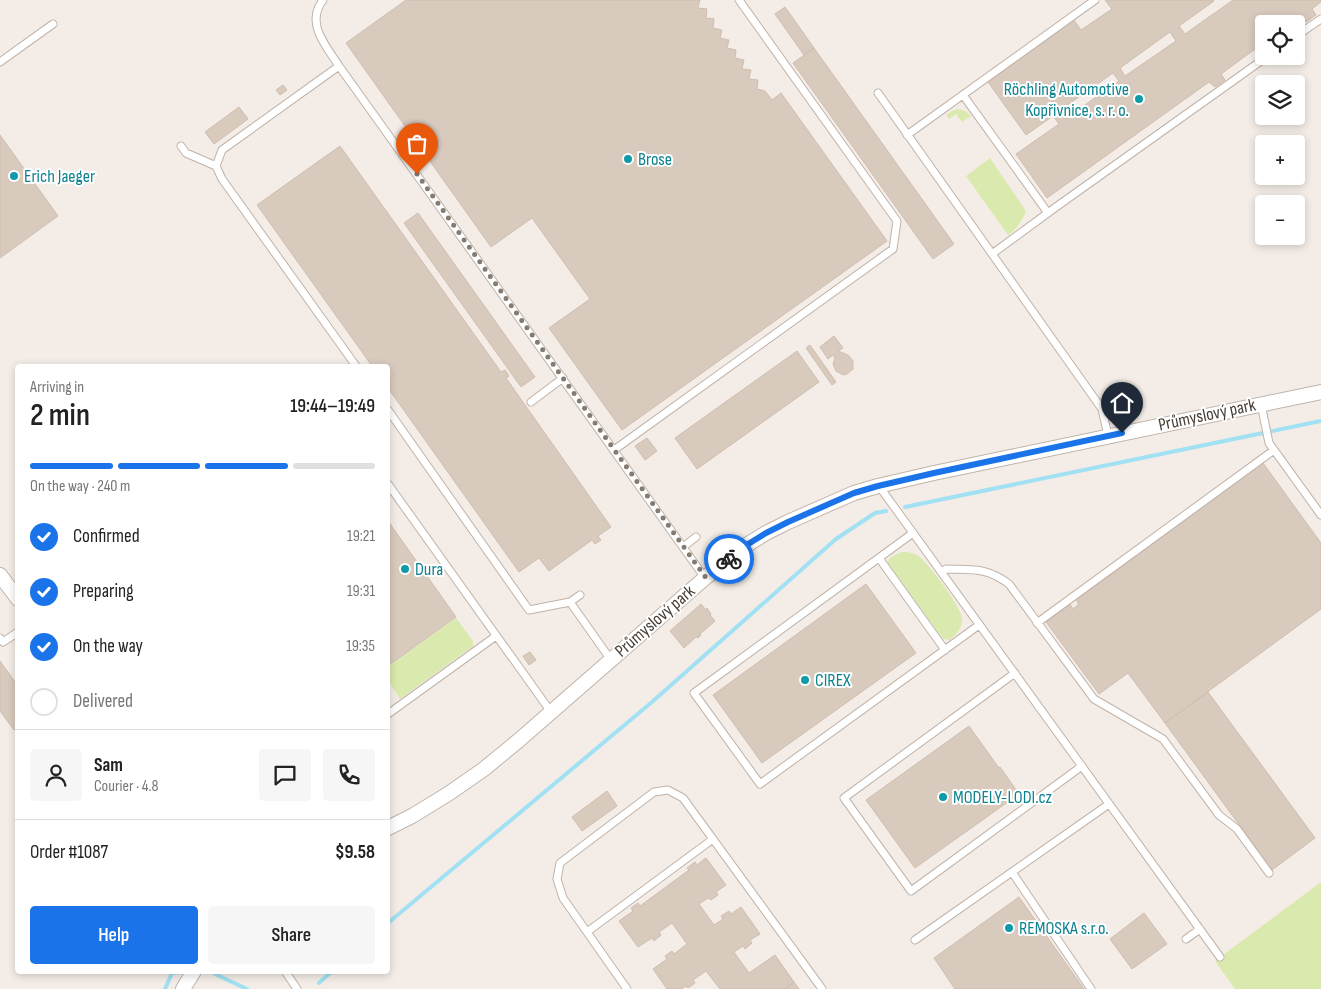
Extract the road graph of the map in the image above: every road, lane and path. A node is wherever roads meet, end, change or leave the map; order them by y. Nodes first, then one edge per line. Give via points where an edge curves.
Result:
1 (323, 0) edge
2 (739, 0) edge
3 (1095, 0) edge
4 (1321, 18) edge
5 (53, 24) dead end
6 (1305, 30) edge
7 (0, 62) edge
8 (1255, 65) edge
9 (339, 66) junction
10 (878, 93) dead end
11 (963, 95) junction
12 (907, 135) junction
13 (181, 146) dead end
14 (216, 166) junction
15 (1048, 213) junction
16 (992, 254) junction
17 (355, 364) edge
18 (563, 378) junction
19 (1318, 387) edge
20 (531, 402) dead end
21 (1261, 404) junction
22 (390, 413) edge
23 (1108, 436) junction
24 (614, 450) junction
25 (1274, 450) junction
26 (878, 486) junction
27 (390, 487) edge
28 (1321, 515) edge
29 (913, 534) junction
30 (696, 537) dead end
31 (683, 547) junction
32 (879, 558) junction
33 (941, 572) junction
34 (0, 575) edge
35 (706, 578) junction
36 (15, 595) edge
37 (580, 595) dead end
38 (570, 602) junction
39 (1037, 623) junction
40 (979, 625) junction
41 (15, 634) edge
42 (496, 636) junction
43 (0, 638) edge
44 (945, 650) junction
45 (611, 660) junction
46 (1014, 674) junction
47 (551, 712) junction
48 (390, 713) edge
49 (1082, 766) junction
50 (1109, 804) junction
51 (390, 827) edge
52 (713, 839) junction
53 (1012, 872) junction
54 (1269, 873) dead end
55 (1200, 929) junction
56 (587, 932) junction
57 (1186, 939) dead end
58 (915, 940) dead end
59 (1220, 957) dead end
60 (192, 974) edge
61 (287, 974) edge
62 (183, 989) edge
63 (297, 989) edge
64 (627, 989) edge
65 (822, 989) edge
66 (1091, 989) edge

1 - 9 lane via 316,15 316,27
2 - 24 lane via 897,221 893,249
3 - 11 lane
4 - 6 lane
5 - 7 lane
8 - 15 lane
9 - 14 lane via 222,150
9 - 18 lane
10 - 12 lane
11 - 12 lane
11 - 15 lane
12 - 16 lane
13 - 14 lane via 186,153
14 - 17 lane via 222,179
15 - 16 lane
16 - 23 lane via 1102,409
18 - 20 lane
18 - 24 lane
19 - 21 street, Průmyslový park via 1305,395
21 - 23 street, Průmyslový park
21 - 25 lane via 1269,443
22 - 38 lane via 529,610
23 - 26 street, Průmyslový park
24 - 31 lane
25 - 28 lane
25 - 39 lane
26 - 29 lane
26 - 35 street, Průmyslový park via 832,502 766,533
27 - 42 lane
29 - 32 lane
29 - 33 lane
30 - 31 lane
31 - 35 lane
32 - 44 lane
32 - 44 lane via 694,693 732,746 760,784
33 - 39 lane via 946,569 971,570 997,576 1009,584
33 - 40 lane
34 - 36 street
35 - 45 street, Průmyslový park
37 - 38 lane
38 - 45 lane
39 - 54 lane via 1094,699 1163,738 1219,815 1237,829
40 - 44 lane
40 - 46 lane
41 - 43 lane via 3,642
42 - 47 lane
42 - 48 lane
45 - 47 street, Průmyslový park
46 - 49 lane
46 - 49 lane via 844,798 911,891
47 - 51 street, Průmyslový park via 448,794
49 - 50 lane
50 - 53 lane
50 - 55 lane
52 - 56 lane
52 - 56 lane via 683,798 668,790 654,792 560,863 557,880 563,898
52 - 65 lane
53 - 58 lane
53 - 66 lane
55 - 57 lane
55 - 59 lane
56 - 64 lane
60 - 62 street
61 - 63 lane

